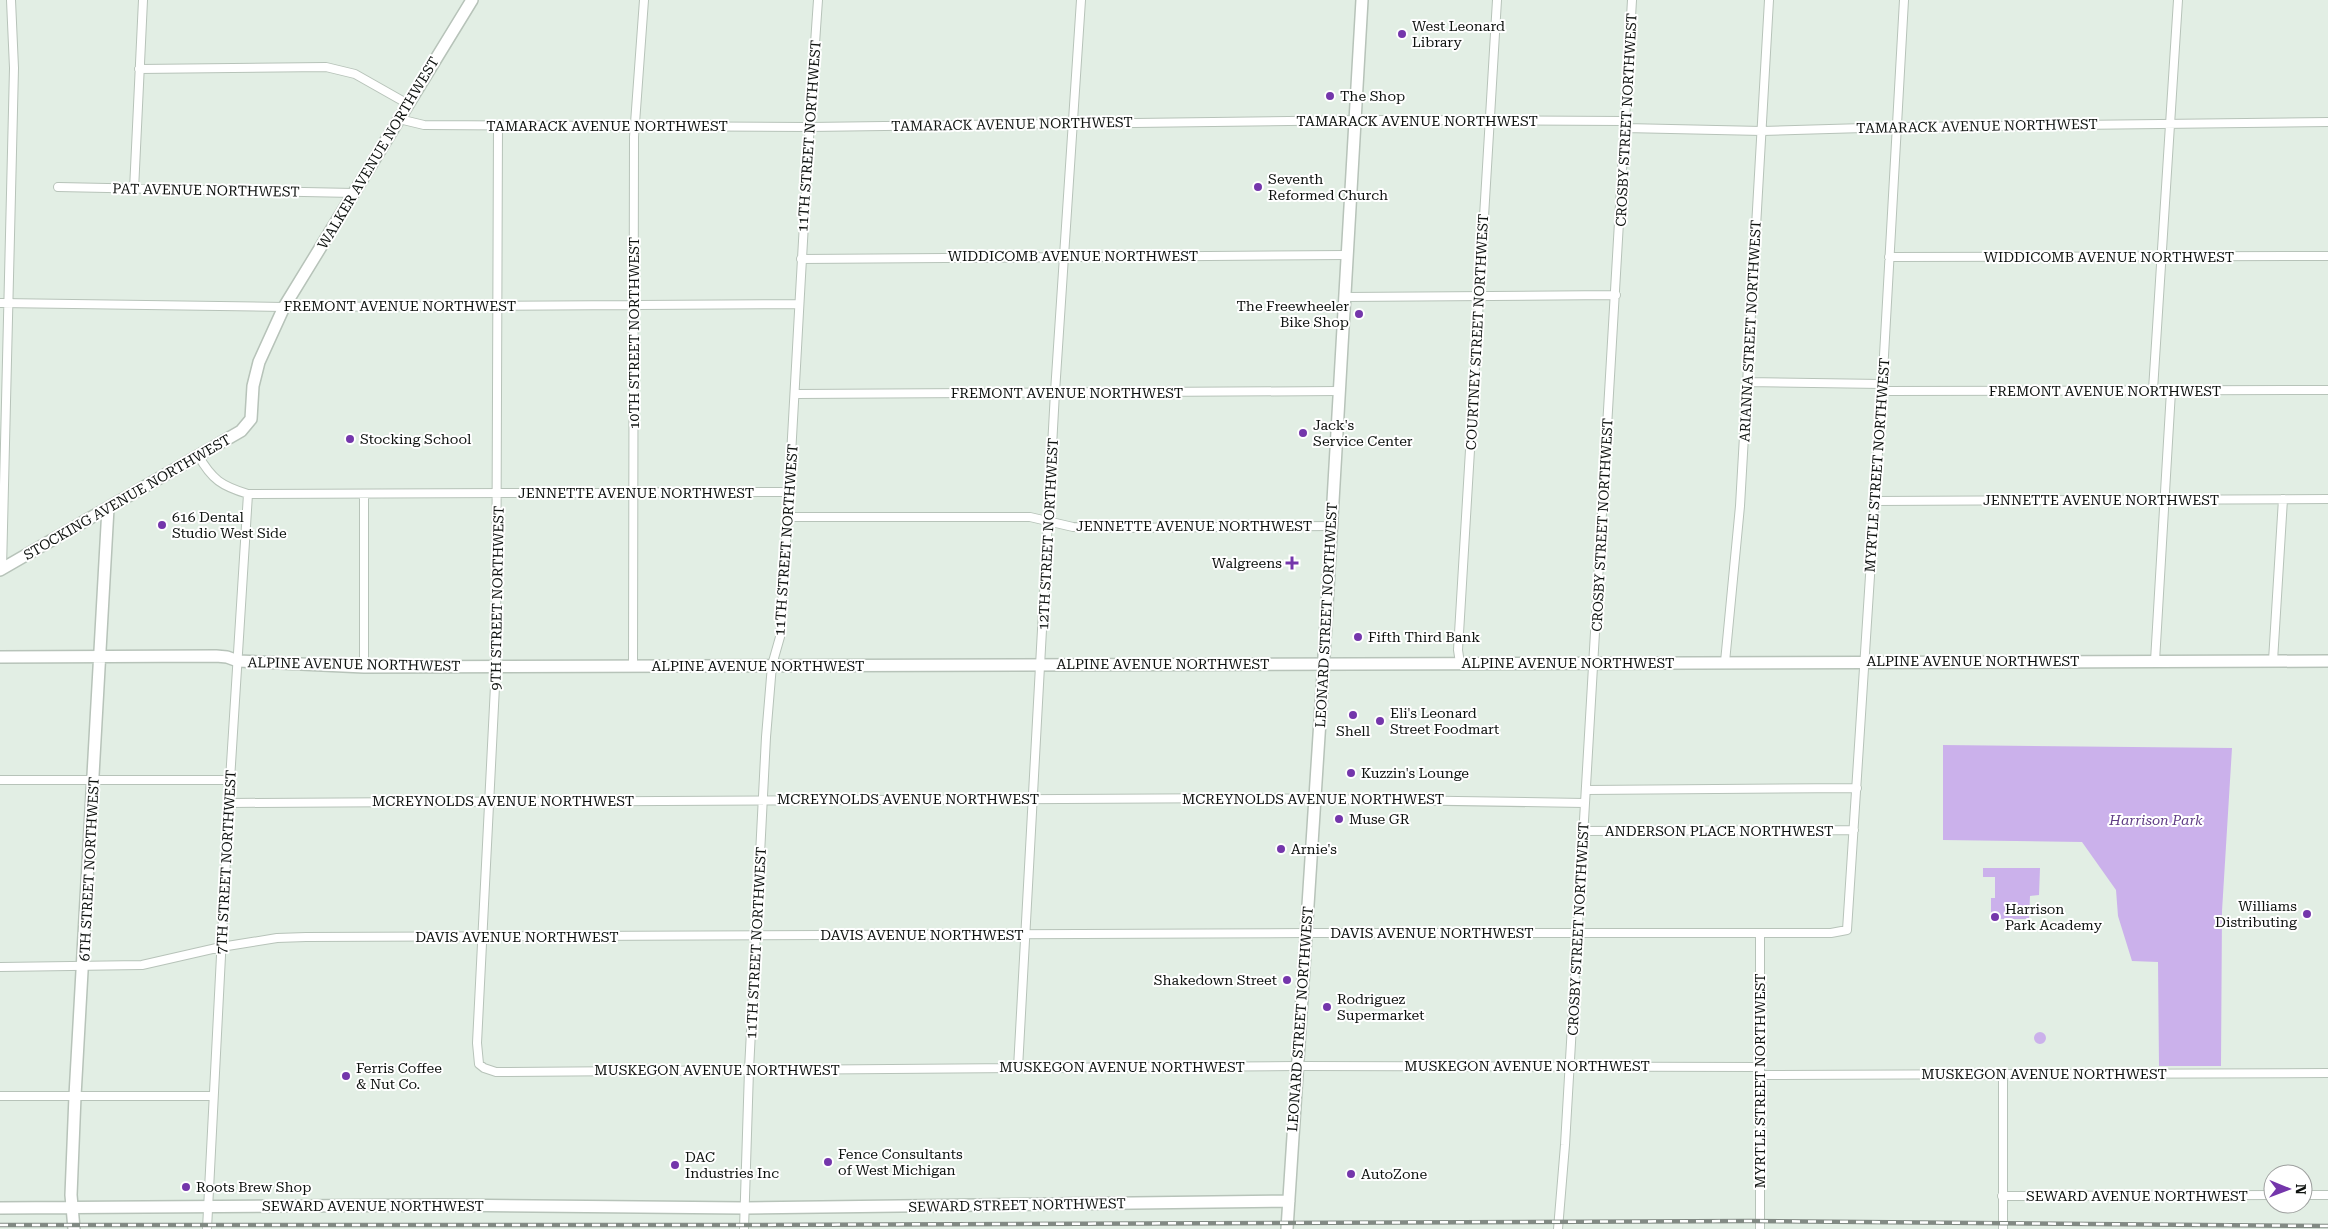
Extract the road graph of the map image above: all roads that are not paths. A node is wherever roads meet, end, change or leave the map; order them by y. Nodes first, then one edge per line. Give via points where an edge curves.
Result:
1 (11, 0) edge
2 (143, 0) edge
3 (472, 0) edge
4 (644, 0) edge
5 (818, 0) edge
6 (1081, 0) edge
7 (1362, 0) edge
8 (1497, 0) edge
9 (1632, 0) edge
10 (1770, 0) edge
11 (1904, 0) edge
12 (2178, 0) edge
13 (140, 69) junction
14 (408, 104) junction
15 (399, 119) junction
16 (1489, 120) junction
17 (1354, 121) junction
18 (2328, 122) edge
19 (2171, 123) junction
20 (1073, 124) junction
21 (1625, 124) junction
22 (498, 125) junction
23 (635, 125) junction
24 (809, 127) junction
25 (1898, 127) junction
26 (1762, 130) junction
27 (58, 187) dead end
28 (134, 190) junction
29 (354, 192) junction
30 (1346, 255) junction
31 (1065, 256) junction
32 (2328, 256) edge
33 (1889, 257) junction
34 (2160, 257) junction
35 (801, 258) junction
36 (1480, 296) junction
37 (1616, 296) junction
38 (1344, 297) junction
39 (4, 303) edge
40 (633, 304) junction
41 (799, 304) junction
42 (498, 306) junction
43 (284, 307) junction
44 (1746, 382) junction
45 (1882, 388) junction
46 (2153, 390) junction
47 (2328, 390) edge
48 (2172, 391) junction
49 (1055, 392) junction
50 (1339, 392) junction
51 (796, 394) junction
52 (198, 455) junction
53 (634, 492) junction
54 (789, 492) junction
55 (498, 493) junction
56 (248, 494) junction
57 (364, 494) junction
58 (2284, 499) junction
59 (2328, 499) edge
60 (2166, 500) junction
61 (1875, 501) junction
62 (108, 508) junction
63 (788, 517) junction
64 (1049, 522) junction
65 (1331, 526) junction
66 (1, 569) edge
67 (101, 656) junction
68 (0, 657) edge
69 (238, 661) junction
70 (1865, 661) junction
71 (2155, 661) junction
72 (2273, 661) junction
73 (2328, 661) edge
74 (1726, 662) junction
75 (1460, 663) junction
76 (1594, 663) junction
77 (1323, 664) junction
78 (772, 665) junction
79 (1041, 665) junction
80 (496, 666) junction
81 (634, 666) junction
82 (364, 667) junction
83 (0, 780) edge
84 (94, 780) junction
85 (230, 780) junction
86 (1857, 788) junction
87 (1586, 790) junction
88 (1033, 798) junction
89 (1315, 798) junction
90 (762, 799) junction
91 (490, 802) junction
92 (230, 803) junction
93 (1586, 803) junction
94 (1854, 830) junction
95 (1584, 831) junction
96 (1847, 930) joint
97 (1305, 933) junction
98 (1576, 933) junction
99 (1760, 933) junction
100 (1024, 934) junction
101 (756, 936) junction
102 (483, 937) junction
103 (221, 947) junction
104 (83, 966) junction
105 (0, 967) edge
106 (1297, 1066) junction
107 (1569, 1066) junction
108 (484, 1068) joint
109 (1018, 1068) junction
110 (749, 1070) junction
111 (1760, 1071) junction
112 (2328, 1073) edge
113 (2003, 1074) junction
114 (0, 1096) edge
115 (75, 1096) junction
116 (214, 1096) junction
117 (2263, 1195) edge
118 (2313, 1195) edge
119 (2328, 1195) edge
120 (2002, 1196) junction
121 (1289, 1202) junction
122 (207, 1206) junction
123 (0, 1208) edge
124 (72, 1208) junction
125 (745, 1208) junction
126 (74, 1229) edge
127 (206, 1229) edge
128 (744, 1229) edge
129 (1287, 1229) edge
130 (1558, 1229) edge
131 (1760, 1229) edge
132 (2003, 1229) edge

1 - 39 street via 14,68
2 - 13 street
3 - 14 main road, WALKER AVENUE NORTHWEST
4 - 23 street, 10TH STREET NORTHWEST
5 - 24 street, 11TH STREET NORTHWEST
6 - 20 street, 12TH STREET NORTHWEST
7 - 17 main road, LEONARD STREET NORTHWEST
8 - 16 street, COURTNEY STREET NORTHWEST
9 - 21 street, CROSBY STREET NORTHWEST
10 - 26 street, ARIANNA STREET NORTHWEST
11 - 25 street, MYRTLE STREET NORTHWEST
12 - 19 street
13 - 14 street via 326,67 355,74
13 - 28 street
14 - 15 main road, WALKER AVENUE NORTHWEST
15 - 22 street, TAMARACK AVENUE NORTHWEST via 424,125
15 - 29 main road, WALKER AVENUE NORTHWEST
16 - 17 street, TAMARACK AVENUE NORTHWEST
16 - 21 street, TAMARACK AVENUE NORTHWEST
16 - 36 street, COURTNEY STREET NORTHWEST
17 - 20 street, TAMARACK AVENUE NORTHWEST
17 - 30 main road, LEONARD STREET NORTHWEST
18 - 19 street, TAMARACK AVENUE NORTHWEST
19 - 25 street, TAMARACK AVENUE NORTHWEST
19 - 34 street
20 - 24 street, TAMARACK AVENUE NORTHWEST
20 - 31 street, 12TH STREET NORTHWEST
21 - 26 street, TAMARACK AVENUE NORTHWEST
21 - 37 street, CROSBY STREET NORTHWEST
22 - 23 street, TAMARACK AVENUE NORTHWEST
22 - 42 street, 9TH STREET NORTHWEST
23 - 24 street, TAMARACK AVENUE NORTHWEST
23 - 40 street, 10TH STREET NORTHWEST
24 - 35 street, 11TH STREET NORTHWEST
25 - 26 street, TAMARACK AVENUE NORTHWEST
25 - 33 street, MYRTLE STREET NORTHWEST
26 - 44 street, ARIANNA STREET NORTHWEST
27 - 28 street, PAT AVENUE NORTHWEST
28 - 29 street, PAT AVENUE NORTHWEST
29 - 43 main road, WALKER AVENUE NORTHWEST
30 - 31 street, WIDDICOMB AVENUE NORTHWEST
30 - 38 main road, LEONARD STREET NORTHWEST
31 - 35 street, WIDDICOMB AVENUE NORTHWEST
31 - 49 street, 12TH STREET NORTHWEST
32 - 34 street, WIDDICOMB AVENUE NORTHWEST
33 - 34 street, WIDDICOMB AVENUE NORTHWEST
33 - 45 street, MYRTLE STREET NORTHWEST
34 - 46 street
35 - 41 street, 11TH STREET NORTHWEST
36 - 37 street
36 - 38 street
36 - 75 street, COURTNEY STREET NORTHWEST via 1458,650
37 - 76 street, CROSBY STREET NORTHWEST
38 - 50 main road, LEONARD STREET NORTHWEST
39 - 43 street, FREMONT AVENUE NORTHWEST
39 - 66 street
40 - 41 street, FREMONT AVENUE NORTHWEST
40 - 42 street, FREMONT AVENUE NORTHWEST
40 - 53 street, 10TH STREET NORTHWEST
41 - 51 street, 11TH STREET NORTHWEST
42 - 43 street, FREMONT AVENUE NORTHWEST
42 - 55 street, 9TH STREET NORTHWEST
43 - 52 main road, STOCKING AVENUE NORTHWEST via 259,362 250,419 241,431
44 - 45 street, FREMONT AVENUE NORTHWEST
44 - 74 street, ARIANNA STREET NORTHWEST via 1740,506
45 - 46 street, FREMONT AVENUE NORTHWEST
45 - 61 street, MYRTLE STREET NORTHWEST
46 - 48 street, FREMONT AVENUE NORTHWEST
47 - 48 street, FREMONT AVENUE NORTHWEST
48 - 60 street
49 - 50 street, FREMONT AVENUE NORTHWEST
49 - 51 street, FREMONT AVENUE NORTHWEST
49 - 64 street, 12TH STREET NORTHWEST
50 - 65 main road, LEONARD STREET NORTHWEST
51 - 54 street, 11TH STREET NORTHWEST
52 - 56 street, JENNETTE AVENUE NORTHWEST via 212,476 226,487
52 - 62 main road, STOCKING AVENUE NORTHWEST
53 - 54 street, JENNETTE AVENUE NORTHWEST
53 - 55 street, JENNETTE AVENUE NORTHWEST
53 - 81 street, 10TH STREET NORTHWEST
54 - 63 street, 11TH STREET NORTHWEST
55 - 57 street, JENNETTE AVENUE NORTHWEST
55 - 80 street, 9TH STREET NORTHWEST
56 - 57 street, JENNETTE AVENUE NORTHWEST
56 - 69 street, 7TH STREET NORTHWEST
57 - 82 street
58 - 59 street, JENNETTE AVENUE NORTHWEST
58 - 60 street, JENNETTE AVENUE NORTHWEST
58 - 72 street
60 - 61 street, JENNETTE AVENUE NORTHWEST
60 - 71 street
61 - 70 street, MYRTLE STREET NORTHWEST
62 - 66 main road, STOCKING AVENUE NORTHWEST
62 - 67 main road, 6TH STREET NORTHWEST
63 - 64 street, JENNETTE AVENUE NORTHWEST via 1030,517
63 - 78 street, 11TH STREET NORTHWEST via 780,637
64 - 65 street, JENNETTE AVENUE NORTHWEST via 1073,527 1119,528
64 - 79 street, 12TH STREET NORTHWEST
65 - 77 main road, LEONARD STREET NORTHWEST
67 - 68 main road, ALPINE AVENUE NORTHWEST
67 - 69 main road, ALPINE AVENUE NORTHWEST via 216,656
67 - 84 main road, 6TH STREET NORTHWEST
69 - 82 main road, ALPINE AVENUE NORTHWEST
69 - 85 street, 7TH STREET NORTHWEST
70 - 71 main road, ALPINE AVENUE NORTHWEST
70 - 74 main road, ALPINE AVENUE NORTHWEST
70 - 86 street, MYRTLE STREET NORTHWEST
71 - 72 main road, ALPINE AVENUE NORTHWEST
72 - 73 main road, ALPINE AVENUE NORTHWEST
74 - 76 main road, ALPINE AVENUE NORTHWEST
75 - 76 main road, ALPINE AVENUE NORTHWEST
75 - 77 main road, ALPINE AVENUE NORTHWEST
76 - 87 street, CROSBY STREET NORTHWEST
77 - 79 main road, ALPINE AVENUE NORTHWEST
77 - 89 main road, LEONARD STREET NORTHWEST
78 - 79 main road, ALPINE AVENUE NORTHWEST
78 - 81 main road, ALPINE AVENUE NORTHWEST
78 - 90 street, 11TH STREET NORTHWEST
79 - 88 street, 12TH STREET NORTHWEST
80 - 81 main road, ALPINE AVENUE NORTHWEST
80 - 82 main road, ALPINE AVENUE NORTHWEST
80 - 91 street, 9TH STREET NORTHWEST
83 - 84 street
84 - 85 street
84 - 104 main road, 6TH STREET NORTHWEST
85 - 92 street, 7TH STREET NORTHWEST
86 - 87 street
86 - 94 street, MYRTLE STREET NORTHWEST
87 - 93 street, CROSBY STREET NORTHWEST
88 - 89 street, MCREYNOLDS AVENUE NORTHWEST
88 - 90 street, MCREYNOLDS AVENUE NORTHWEST
88 - 100 street, 12TH STREET NORTHWEST
89 - 93 street, MCREYNOLDS AVENUE NORTHWEST
89 - 97 main road, LEONARD STREET NORTHWEST
90 - 91 street, MCREYNOLDS AVENUE NORTHWEST
90 - 101 street, 11TH STREET NORTHWEST
91 - 92 street, MCREYNOLDS AVENUE NORTHWEST
91 - 102 street, 9TH STREET NORTHWEST
92 - 103 street, 7TH STREET NORTHWEST
93 - 95 street, CROSBY STREET NORTHWEST
94 - 95 street, ANDERSON PLACE NORTHWEST
94 - 96 street, MYRTLE STREET NORTHWEST
95 - 98 street, CROSBY STREET NORTHWEST
96 - 99 street, DAVIS AVENUE NORTHWEST
97 - 98 street, DAVIS AVENUE NORTHWEST
97 - 100 street, DAVIS AVENUE NORTHWEST
97 - 106 main road, LEONARD STREET NORTHWEST
98 - 99 street, DAVIS AVENUE NORTHWEST
98 - 107 street, CROSBY STREET NORTHWEST
99 - 111 street, MYRTLE STREET NORTHWEST
100 - 101 street, DAVIS AVENUE NORTHWEST
100 - 109 street, 12TH STREET NORTHWEST
101 - 102 street, DAVIS AVENUE NORTHWEST
101 - 110 street, 11TH STREET NORTHWEST
102 - 103 street, DAVIS AVENUE NORTHWEST via 277,938
102 - 108 street, 9TH STREET NORTHWEST via 477,1054
103 - 104 street, DAVIS AVENUE NORTHWEST via 142,965
103 - 116 street, 7TH STREET NORTHWEST
104 - 105 street, DAVIS AVENUE NORTHWEST
104 - 115 main road, 6TH STREET NORTHWEST
106 - 107 street, MUSKEGON AVENUE NORTHWEST
106 - 109 street, MUSKEGON AVENUE NORTHWEST
106 - 121 main road, LEONARD STREET NORTHWEST
107 - 111 street, MUSKEGON AVENUE NORTHWEST
107 - 130 street, CROSBY STREET NORTHWEST
108 - 110 street, MUSKEGON AVENUE NORTHWEST via 496,1072
109 - 110 street, MUSKEGON AVENUE NORTHWEST
110 - 125 street, 11TH STREET NORTHWEST
111 - 113 street, MUSKEGON AVENUE NORTHWEST
111 - 131 street, MYRTLE STREET NORTHWEST
112 - 113 street, MUSKEGON AVENUE NORTHWEST
113 - 120 street
114 - 115 street
115 - 116 street
115 - 124 main road, 6TH STREET NORTHWEST
116 - 122 street, 7TH STREET NORTHWEST
117 - 120 street, SEWARD AVENUE NORTHWEST
118 - 119 street
120 - 132 street
121 - 125 main road, SEWARD STREET NORTHWEST
121 - 129 main road, LEONARD STREET NORTHWEST
122 - 124 main road, SEWARD AVENUE NORTHWEST
122 - 125 main road, SEWARD AVENUE NORTHWEST
122 - 127 street, 7TH STREET NORTHWEST
123 - 124 main road, SEWARD AVENUE NORTHWEST
124 - 126 main road, 6TH STREET NORTHWEST
125 - 128 street, 11TH STREET NORTHWEST

